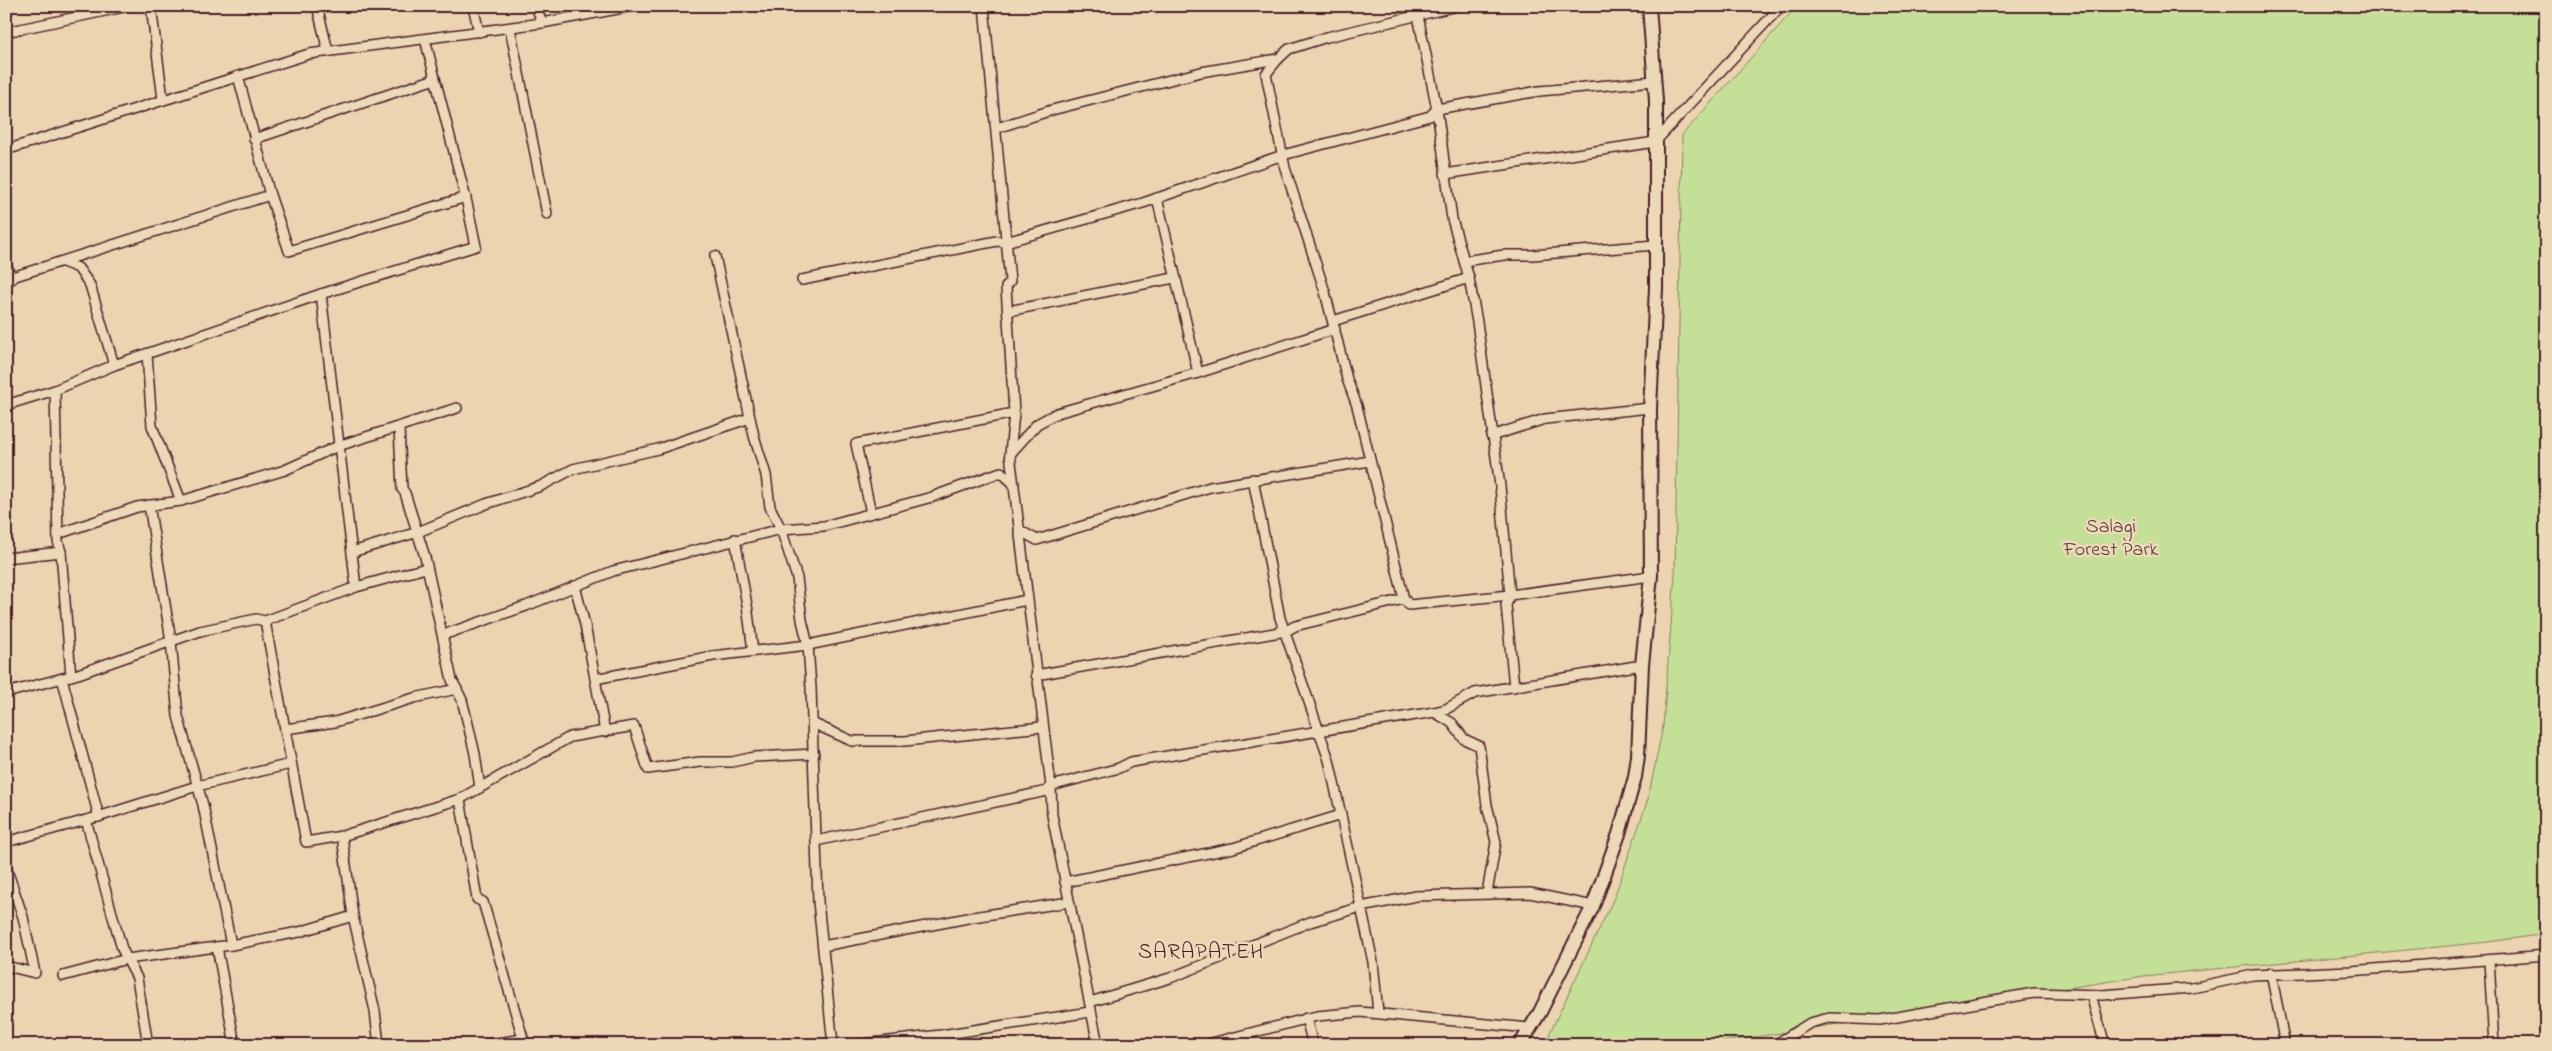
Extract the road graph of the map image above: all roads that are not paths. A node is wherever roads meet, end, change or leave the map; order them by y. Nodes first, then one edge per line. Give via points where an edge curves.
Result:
1 (129, 6) edge
2 (150, 6) edge
3 (317, 6) edge
4 (473, 6) edge
5 (536, 6) edge
6 (632, 6) edge
7 (984, 6) edge
8 (1457, 6) edge
9 (1650, 6) edge
10 (1781, 6) edge
11 (1417, 11) edge
12 (542, 23) junction
13 (510, 28) junction
14 (6, 32) edge
15 (479, 32) junction
16 (425, 39) junction
17 (328, 52) junction
18 (1278, 59) junction
19 (238, 76) junction
20 (435, 79) junction
21 (1655, 81) junction
22 (163, 99) junction
23 (1437, 109) junction
24 (997, 128) junction
25 (254, 139) junction
26 (1655, 142) junction
27 (6, 150) edge
28 (1283, 156) junction
29 (1445, 174) junction
30 (270, 195) junction
31 (466, 197) junction
32 (1157, 198) junction
33 (547, 214) dead end
34 (1006, 242) junction
35 (1656, 245) junction
36 (715, 256) dead end
37 (1464, 261) junction
38 (63, 262) junction
39 (6, 264) edge
40 (1174, 278) junction
41 (1469, 278) junction
42 (9, 279) edge
43 (802, 280) dead end
44 (321, 294) junction
45 (1008, 310) junction
46 (1334, 325) junction
47 (147, 354) junction
48 (114, 365) junction
49 (1198, 373) junction
50 (55, 390) junction
51 (6, 405) edge
52 (457, 408) dead end
53 (1650, 408) junction
54 (1014, 413) junction
55 (750, 418) junction
56 (399, 428) junction
57 (1491, 436) junction
58 (338, 446) junction
59 (1010, 454) junction
60 (1370, 461) junction
61 (1253, 479) junction
62 (1014, 484) junction
63 (181, 501) junction
64 (149, 505) junction
65 (871, 513) junction
66 (781, 529) junction
67 (1019, 530) junction
68 (418, 532) junction
69 (58, 534) junction
70 (735, 539) junction
71 (61, 552) junction
72 (352, 552) junction
73 (6, 558) edge
74 (426, 568) junction
75 (1651, 576) junction
76 (575, 586) junction
77 (356, 587) junction
78 (1510, 595) junction
79 (1404, 599) junction
80 (1027, 600) junction
81 (265, 621) junction
82 (1286, 631) junction
83 (443, 635) junction
84 (171, 641) junction
85 (808, 645) junction
86 (752, 651) junction
87 (1642, 665) junction
88 (1036, 675) junction
89 (67, 677) junction
90 (595, 679) junction
91 (1514, 687) junction
92 (457, 690) junction
93 (6, 693) edge
94 (1434, 712) junction
95 (812, 723) junction
96 (1042, 727) junction
97 (285, 729) junction
98 (1318, 730) junction
99 (605, 732) junction
100 (814, 754) junction
101 (291, 764) junction
102 (197, 786) junction
103 (1051, 786) junction
104 (480, 788) junction
105 (460, 799) junction
106 (99, 816) junction
107 (1341, 816) junction
108 (86, 820) junction
109 (342, 836) junction
110 (816, 841) junction
111 (6, 842) edge
112 (6, 866) edge
113 (1065, 882) junction
114 (1487, 893) junction
115 (1068, 902) junction
116 (1593, 906) junction
117 (1360, 907) junction
118 (353, 916) junction
119 (231, 945) junction
120 (823, 946) junction
121 (217, 947) junction
122 (2546, 955) edge
123 (127, 959) junction
124 (2489, 960) junction
125 (6, 966) edge
126 (2271, 973) junction
127 (63, 976) dead end
128 (2091, 995) junction
129 (1090, 1002) junction
130 (1090, 1012) junction
131 (1378, 1013) junction
132 (1306, 1018) junction
133 (1529, 1028) junction
134 (524, 1042) edge
135 (148, 1045) edge
136 (235, 1045) edge
137 (379, 1045) edge
138 (483, 1045) edge
139 (833, 1045) edge
140 (855, 1045) edge
141 (1098, 1045) edge
142 (1204, 1045) edge
143 (1312, 1045) edge
144 (1520, 1045) edge
145 (1770, 1045) edge
146 (2105, 1045) edge
147 (2285, 1045) edge
148 (2494, 1045) edge

1 - 14 street
2 - 22 street
3 - 17 street
4 - 15 street
5 - 12 street
6 - 12 street
7 - 24 street
8 - 11 street
9 - 21 street
10 - 26 street
11 - 18 street via 1289,49
11 - 23 street
12 - 13 street
13 - 15 street
13 - 33 street
15 - 16 street
16 - 17 street
16 - 20 street
17 - 19 street via 309,54
18 - 24 street via 1201,72 1052,110
18 - 28 street via 1266,74
19 - 22 street
19 - 25 street
20 - 25 street
20 - 31 street
21 - 23 street via 1539,91
21 - 26 street
22 - 27 street
23 - 28 street via 1430,116
23 - 29 street
24 - 34 street
25 - 30 street
26 - 29 street
26 - 35 street
28 - 32 street
28 - 46 street
29 - 37 street via 1452,220
30 - 31 street via 289,251
30 - 38 street
31 - 44 street via 476,246
32 - 34 street
32 - 40 street
34 - 43 street via 997,241
34 - 45 street via 1010,281 1006,286
35 - 37 street via 1504,255
35 - 53 street
36 - 55 street
37 - 41 street
38 - 42 street
38 - 48 street via 78,268 90,285
39 - 42 street
40 - 45 street
40 - 49 street
41 - 46 street
41 - 57 street
44 - 47 street
44 - 58 street
45 - 54 street
46 - 49 street
46 - 60 street
47 - 48 street
47 - 63 street via 152,426
48 - 50 street
49 - 59 street via 1057,413 1037,424
50 - 51 street
50 - 69 street
52 - 56 street
53 - 57 street via 1545,418
53 - 75 street
54 - 59 street
54 - 65 street via 856,444
55 - 66 street via 766,474 770,507
55 - 68 street via 658,449 573,469 541,486
56 - 58 street
56 - 68 street via 402,489
57 - 78 street via 1500,486
58 - 63 street via 285,470
58 - 72 street
59 - 62 street
60 - 61 street
60 - 79 street
61 - 67 street via 1174,497 1038,540
61 - 82 street via 1280,618
62 - 65 street via 1001,472 932,497
62 - 67 street
63 - 64 street
64 - 69 street
64 - 84 street
65 - 66 street via 824,526
66 - 70 street
66 - 85 street via 797,578
67 - 80 street
68 - 72 street
68 - 74 street
69 - 71 street
70 - 76 street via 613,570
70 - 86 street
71 - 73 street
71 - 89 street
72 - 77 street
74 - 77 street
74 - 83 street
75 - 78 street
75 - 87 street
76 - 83 street
76 - 90 street
77 - 81 street
78 - 79 street via 1409,605
78 - 91 street via 1506,605
79 - 82 street
80 - 85 street
80 - 88 street
81 - 84 street via 200,631
81 - 97 street
82 - 88 street
82 - 98 street
83 - 92 street
84 - 89 street
84 - 102 street via 178,716
85 - 86 street
85 - 95 street
86 - 90 street
87 - 91 street
87 - 116 street via 1635,777
88 - 96 street
89 - 93 street
89 - 106 street
90 - 99 street
91 - 94 street via 1475,693
92 - 97 street via 414,698 336,722
92 - 104 street via 476,754
94 - 98 street
94 - 114 street via 1452,723 1464,739 1479,746 1496,842
95 - 96 street via 852,741 905,741
95 - 100 street
96 - 103 street
97 - 101 street
98 - 103 street via 1131,762
98 - 107 street via 1330,760
99 - 100 street via 634,726 648,769
99 - 104 street via 570,737
100 - 110 street
101 - 102 street
101 - 109 street via 306,842
102 - 106 street
102 - 119 street
103 - 110 street via 1047,791
103 - 113 street via 1052,814
104 - 105 street
105 - 109 street
105 - 134 street via 477,899 483,902
106 - 108 street
107 - 113 street via 1233,848
107 - 117 street
108 - 111 street
108 - 123 street
109 - 118 street
110 - 120 street
112 - 125 street via 23,917 35,973
113 - 115 street
114 - 116 street via 1530,894
114 - 117 street via 1416,896
115 - 120 street
115 - 129 street
116 - 133 street
117 - 129 street via 1310,922 1170,978
117 - 131 street via 1373,962
118 - 119 street via 298,932
118 - 137 street via 375,1011
119 - 121 street
120 - 139 street
121 - 123 street
121 - 136 street
122 - 124 street
123 - 127 street
123 - 135 street via 137,978
124 - 126 street via 2350,971
124 - 148 street
126 - 128 street via 2192,988
126 - 147 street
128 - 145 street via 2034,993 1880,1020 1829,1018 1810,1023
128 - 146 street
129 - 130 street
130 - 140 street
130 - 141 street
131 - 132 street
131 - 133 street
132 - 142 street
132 - 143 street
133 - 144 street
134 - 138 street

